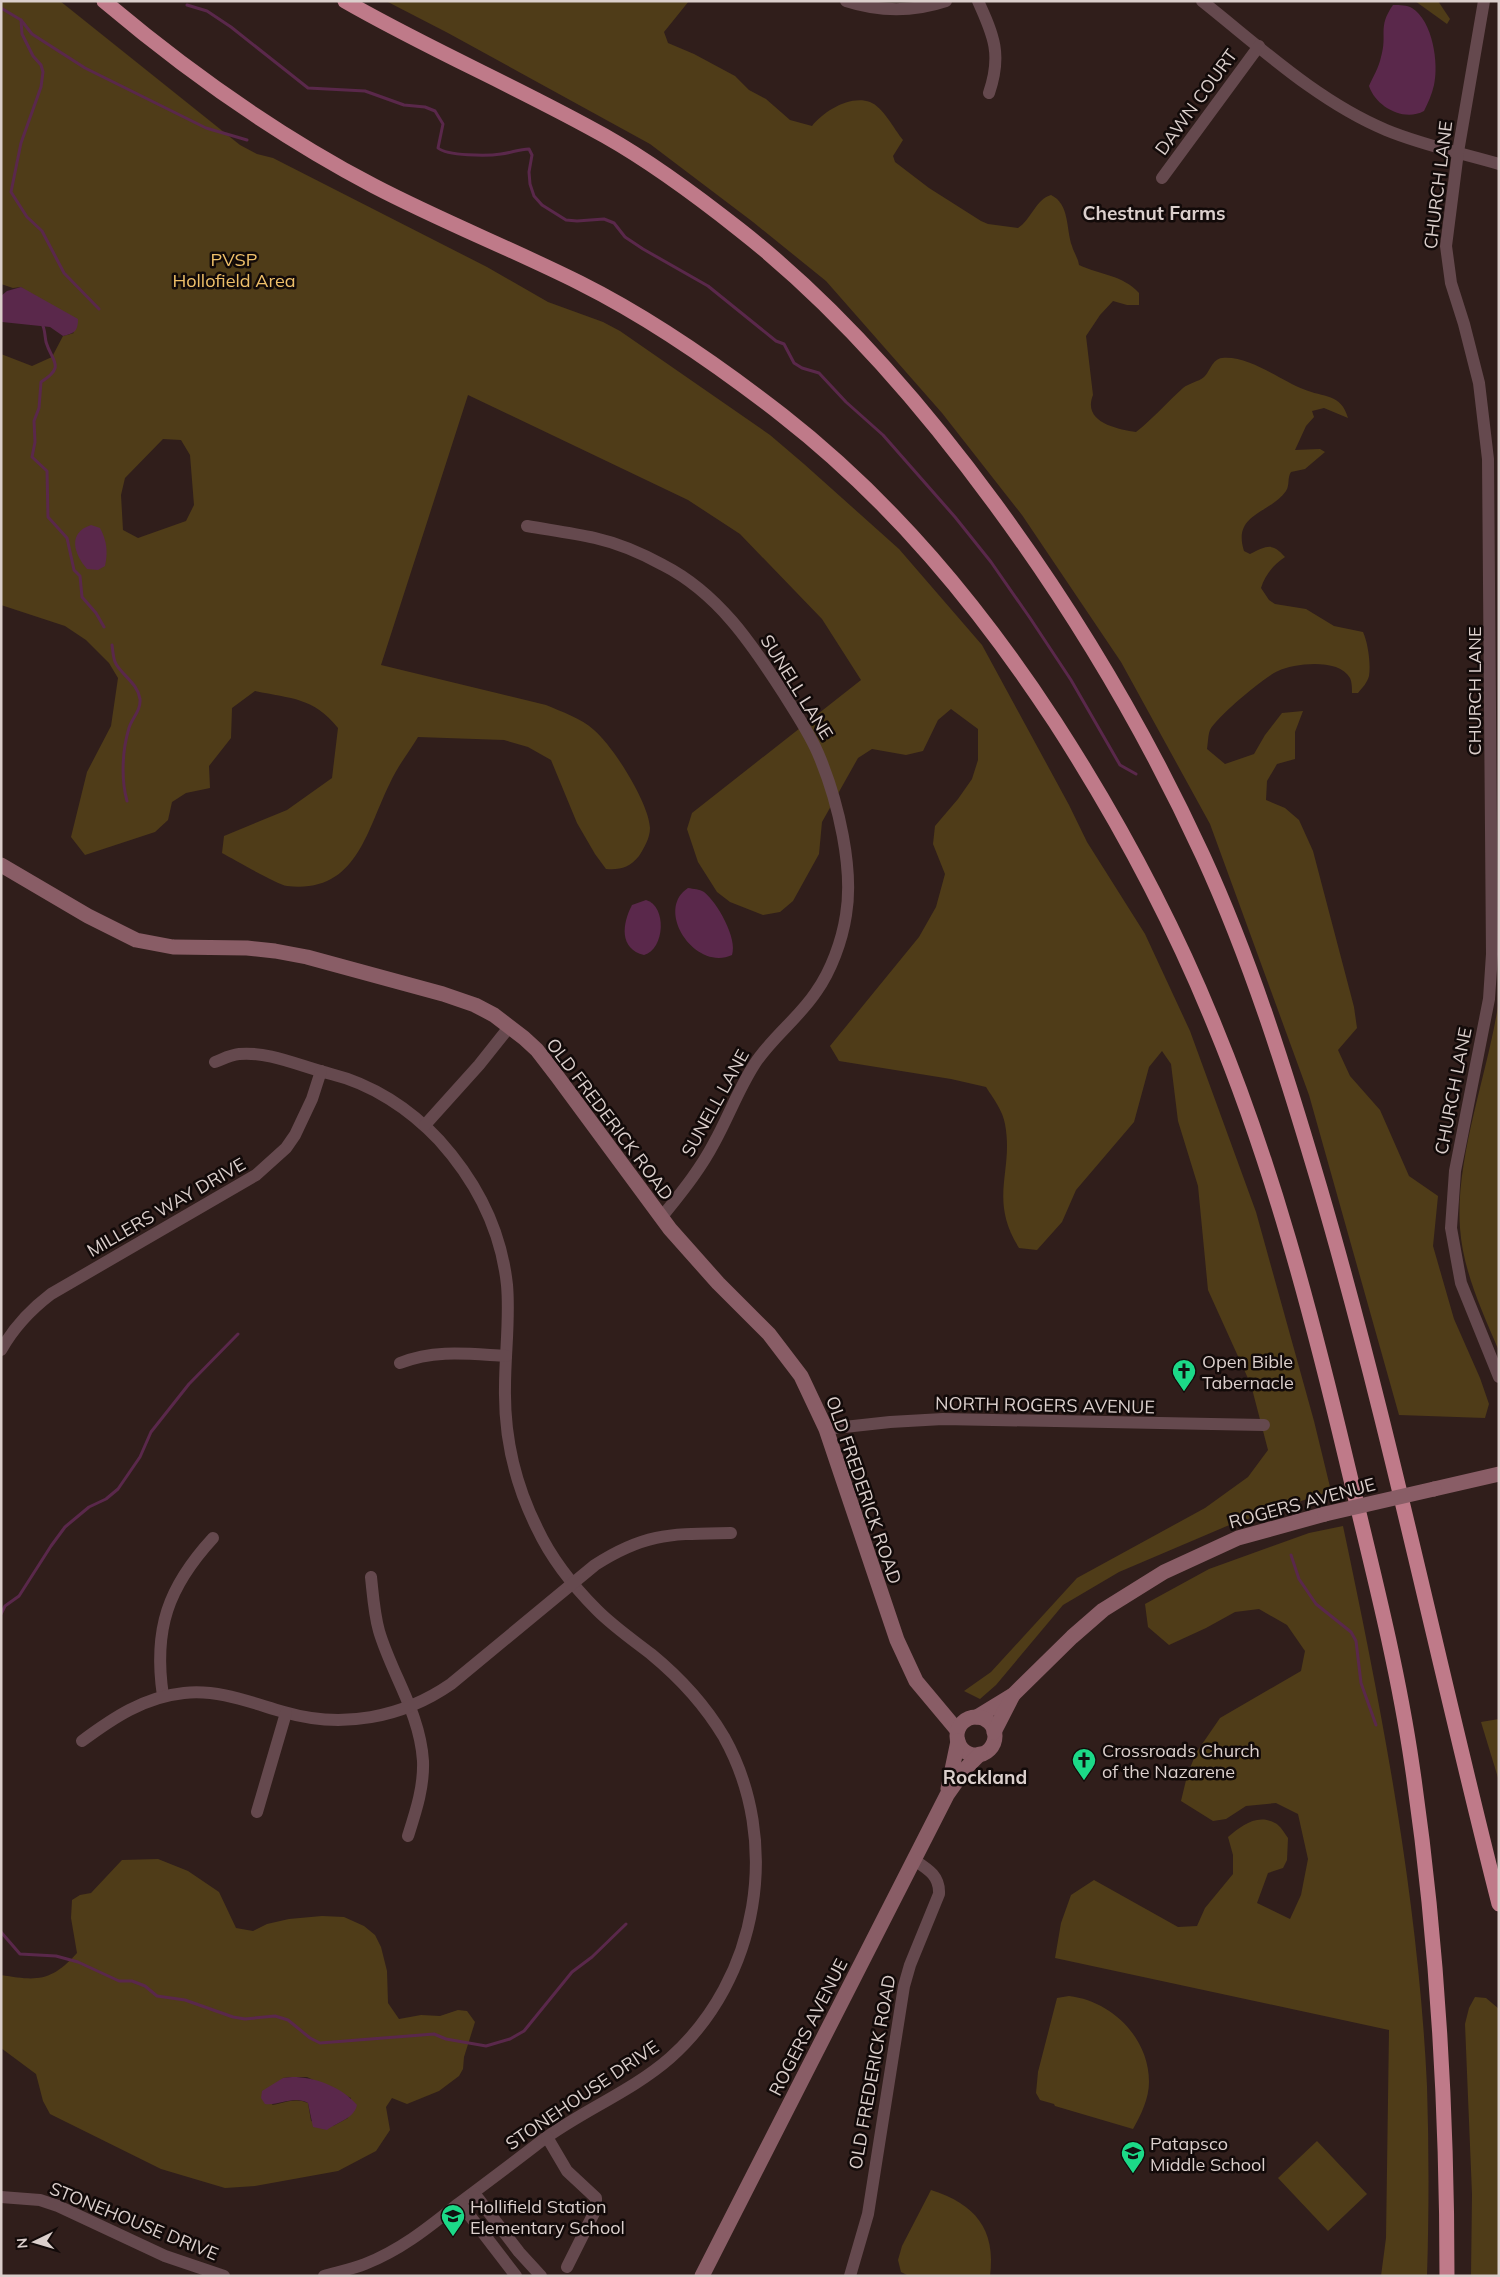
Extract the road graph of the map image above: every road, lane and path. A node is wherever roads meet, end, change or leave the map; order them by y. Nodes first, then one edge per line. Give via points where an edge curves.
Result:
1 (104, 1) edge
2 (345, 1) edge
3 (846, 1) edge
4 (946, 1) edge
5 (978, 1) edge
6 (1202, 1) edge
7 (1484, 1) edge
8 (1259, 46) junction
9 (989, 93) dead end
10 (1458, 152) junction
11 (1499, 164) edge
12 (1162, 178) dead end
13 (1494, 510) edge
14 (527, 526) dead end
15 (1, 865) edge
16 (510, 1026) junction
17 (214, 1062) dead end
18 (320, 1071) junction
19 (425, 1125) junction
20 (661, 1218) junction
21 (1, 1350) edge
22 (506, 1356) junction
23 (400, 1363) dead end
24 (1499, 1377) edge
25 (1264, 1426) dead end
26 (826, 1429) junction
27 (1499, 1474) edge
28 (731, 1533) dead end
29 (213, 1538) dead end
30 (371, 1577) dead end
31 (573, 1583) junction
32 (1013, 1695) junction
33 (163, 1696) junction
34 (934, 1704) junction
35 (411, 1707) junction
36 (286, 1713) junction
37 (973, 1718) junction
38 (994, 1732) junction
39 (958, 1736) junction
40 (82, 1741) dead end
41 (980, 1754) junction
42 (947, 1794) junction
43 (257, 1812) dead end
44 (408, 1836) dead end
45 (914, 1860) junction
46 (1499, 1904) edge
47 (547, 2137) junction
48 (474, 2193) junction
49 (1, 2197) edge
50 (460, 2203) junction
51 (567, 2266) dead end
52 (224, 2276) edge
53 (324, 2276) edge
54 (516, 2276) edge
55 (541, 2276) edge
56 (702, 2276) edge
57 (850, 2276) edge
58 (1448, 2276) edge

1 - 58 highway via 156,45 277,129 375,186 581,284 651,322 788,419 884,504 932,556 986,621 1072,749 1147,877 1214,1022 1243,1099 1270,1179 1327,1382 1377,1585 1412,1759 1427,1875 1446,2149
2 - 46 highway via 611,139 693,194 785,267 861,341 955,450 1052,583 1094,651 1168,783 1204,859 1234,930 1290,1088 1338,1248 1383,1417
3 - 4 street via 872,8 909,10
5 - 9 street via 996,46 995,76
6 - 8 street
7 - 10 street, CHURCH LANE
8 - 10 street via 1314,88 1358,116 1394,132
8 - 12 street, DAWN COURT
10 - 11 street
10 - 13 street, CHURCH LANE via 1448,220 1447,267 1479,383
13 - 24 street, CHURCH LANE via 1491,976 1455,1171 1451,1228 1461,1283
14 - 20 street, SUNELL LANE via 596,538 629,550 664,565 693,584 721,609 748,640 808,732 830,786 839,822 845,861 846,916 829,968 816,993 752,1067 700,1168
15 - 16 street, OLD FREDERICK ROAD via 136,940 173,947 247,948 306,958 443,994 475,1005
16 - 19 street
16 - 20 street, OLD FREDERICK ROAD via 537,1050
17 - 18 street, STONEHOUSE DRIVE via 244,1054
18 - 19 street, STONEHOUSE DRIVE via 371,1089 397,1103
18 - 21 street, MILLERS WAY DRIVE via 300,1126 286,1148 271,1162 239,1186 51,1294 19,1323
19 - 22 street, STONEHOUSE DRIVE via 470,1179 492,1222 504,1263
20 - 26 street, OLD FREDERICK ROAD via 786,1355 813,1398
22 - 23 street via 436,1353
22 - 31 street, STONEHOUSE DRIVE via 506,1418 513,1467 534,1524
25 - 26 street, NORTH ROGERS AVENUE via 943,1419
26 - 34 street, OLD FREDERICK ROAD via 897,1640 916,1681
27 - 32 street, ROGERS AVENUE, bridge via 1325,1514 1238,1538 1164,1572 1103,1610
28 - 31 street via 649,1538 613,1553
29 - 33 street via 185,1571 167,1610 159,1654
30 - 35 street via 379,1631
31 - 35 street via 451,1684
31 - 47 street, STONEHOUSE DRIVE via 598,1611 671,1671 707,1711 724,1738 745,1786 755,1834 756,1862 754,1893 742,1948 733,1972 705,2019 688,2040 651,2074
32 - 37 street, ROGERS AVENUE
32 - 38 street, ROGERS AVENUE
33 - 36 street via 215,1694
33 - 40 street via 125,1711
34 - 37 street, OLD FREDERICK ROAD
34 - 39 street, OLD FREDERICK ROAD
35 - 36 street via 352,1720
35 - 44 street via 423,1761 418,1806
36 - 43 street
37 - 38 street via 987,1720
37 - 39 street
38 - 41 street via 991,1747
39 - 41 street via 966,1752
39 - 42 street, ROGERS AVENUE
41 - 42 street, ROGERS AVENUE
42 - 45 street, ROGERS AVENUE
45 - 56 street, ROGERS AVENUE
45 - 57 street, OLD FREDERICK ROAD via 937,1877 939,1894 904,1986 868,2214
47 - 48 street, STONEHOUSE DRIVE
47 - 51 street via 567,2170 596,2198 596,2209
48 - 50 street, STONEHOUSE DRIVE
48 - 55 street
49 - 52 street, STONEHOUSE DRIVE via 40,2200 58,2206 165,2256
50 - 53 street, STONEHOUSE DRIVE via 409,2242 365,2264
50 - 54 street

